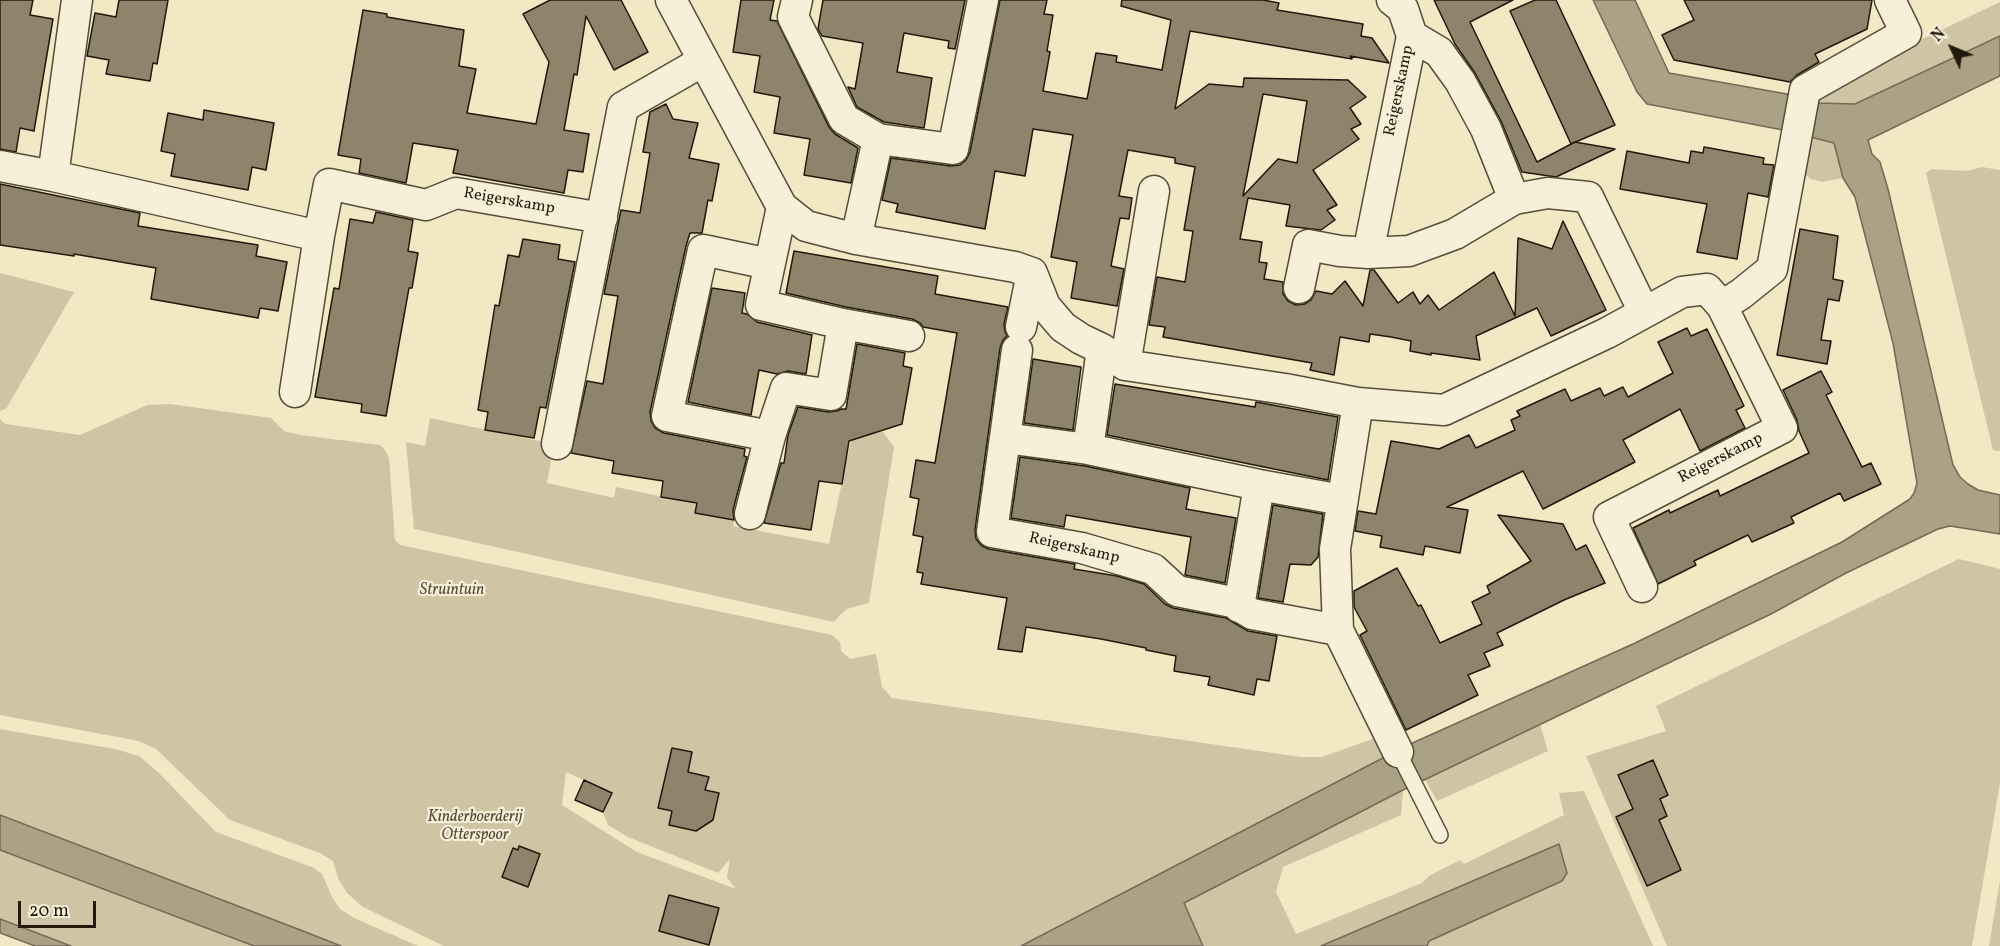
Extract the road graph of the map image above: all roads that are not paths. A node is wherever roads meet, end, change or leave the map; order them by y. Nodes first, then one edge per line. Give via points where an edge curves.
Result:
1 (77, 0) edge
2 (671, 0) edge
3 (797, 0) edge
4 (983, 0) edge
5 (1392, 0) edge
6 (1890, 0) edge
7 (1412, 36) junction
8 (703, 61) junction
9 (878, 139) junction
10 (0, 166) edge
11 (53, 176) junction
12 (1154, 191) dead end
13 (1514, 199) junction
14 (782, 207) junction
15 (602, 218) junction
16 (319, 236) junction
17 (856, 239) junction
18 (1368, 253) junction
19 (769, 264) junction
20 (1032, 273) junction
21 (1299, 288) dead end
22 (1722, 306) junction
23 (1644, 312) junction
24 (843, 324) junction
25 (909, 336) dead end
26 (1114, 357) junction
27 (295, 392) dead end
28 (1358, 403) junction
29 (770, 436) junction
30 (1005, 438) junction
31 (556, 444) dead end
32 (1088, 449) junction
33 (1259, 485) junction
34 (1342, 500) junction
35 (750, 514) dead end
36 (1642, 587) dead end
37 (1239, 607) junction
38 (1338, 630) junction
39 (1398, 752) joint
40 (1440, 836) dead end

1 - 11 street
2 - 8 street
3 - 9 street via 793,17 844,120
4 - 9 street via 953,149
5 - 7 street, Reigerskamp via 1403,9
6 - 22 street via 1906,33 1805,90 1772,269
7 - 13 street, Reigerskamp via 1439,52 1460,81 1486,129
7 - 18 street, Reigerskamp
8 - 14 street
8 - 15 street via 623,107
9 - 17 street
10 - 11 street
11 - 16 street
12 - 26 street
13 - 18 street via 1455,234 1408,251
13 - 23 street via 1548,193 1588,197
14 - 17 street via 806,226
14 - 19 street
15 - 16 street, Reigerskamp via 456,193 426,205 329,184
15 - 31 street
16 - 27 street, Reigerskamp
17 - 20 street
18 - 21 street via 1308,245
19 - 24 street via 761,305
19 - 29 street via 703,250 667,416
20 - 26 street, Reigerskamp via 1045,306 1064,327
20 - 30 street, Reigerskamp
22 - 23 street, Reigerskamp via 1707,289 1682,292
22 - 36 street, Reigerskamp via 1782,428 1609,518
23 - 28 street, Reigerskamp via 1444,410
24 - 25 street
24 - 29 street via 831,395 786,388
26 - 28 street, Reigerskamp
26 - 32 street
28 - 34 street
29 - 35 street
30 - 32 street
30 - 37 street, Reigerskamp via 992,532 1082,548 1153,569 1177,591 1232,602
32 - 33 street
33 - 34 street
33 - 37 street
34 - 38 street via 1335,549
37 - 38 street, Reigerskamp via 1252,614
38 - 39 street
39 - 40 lane

